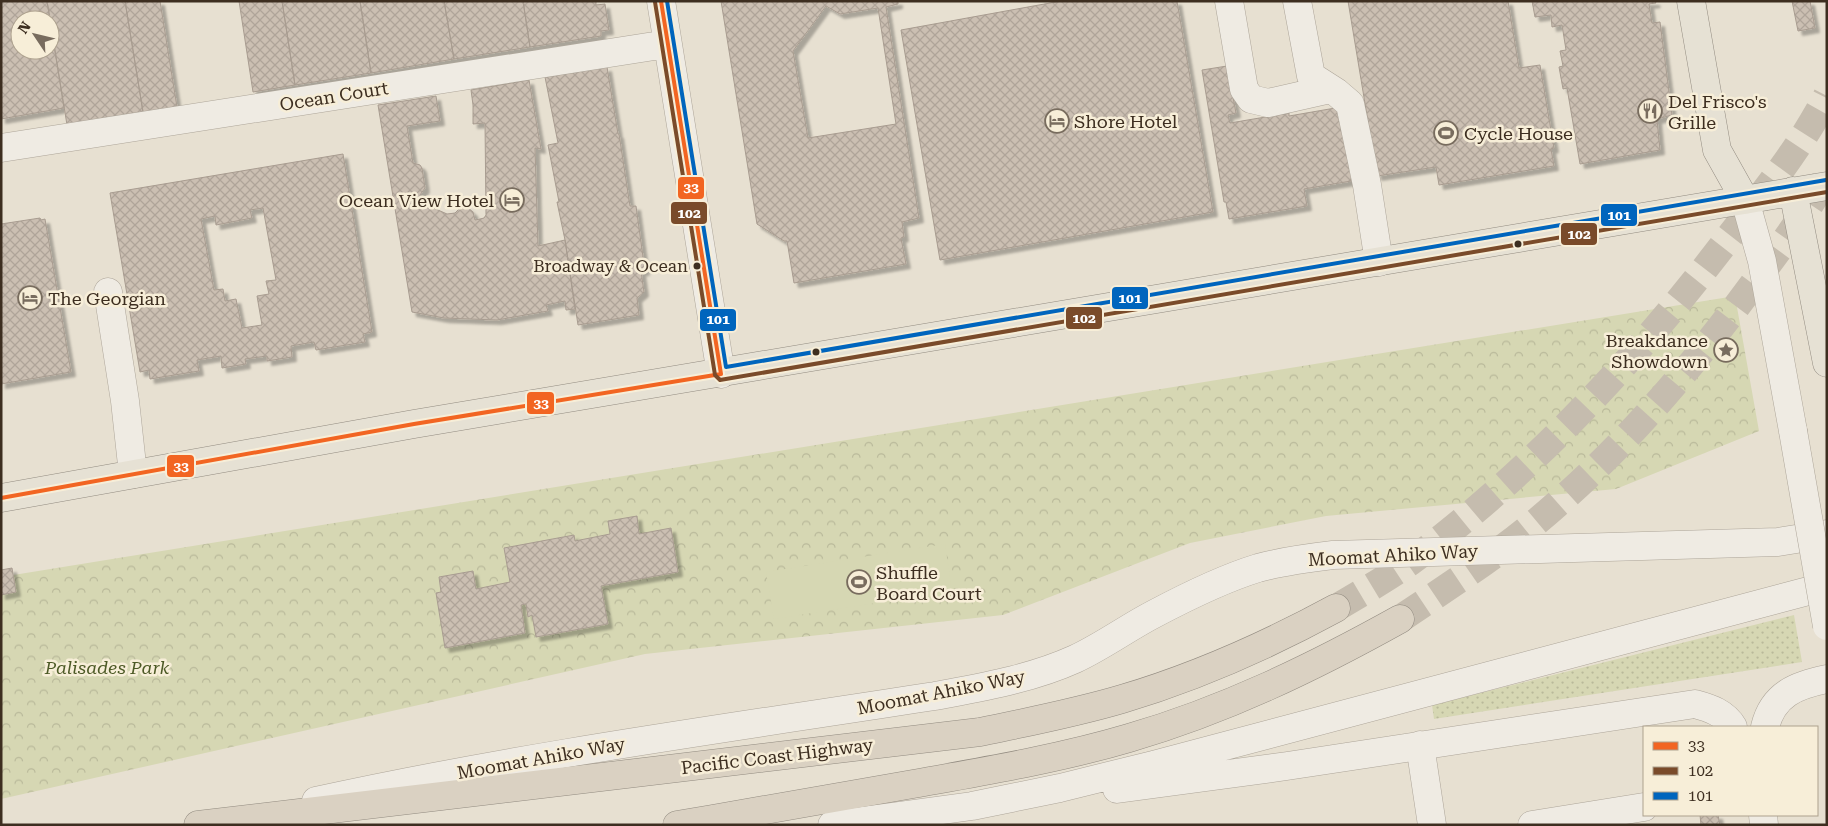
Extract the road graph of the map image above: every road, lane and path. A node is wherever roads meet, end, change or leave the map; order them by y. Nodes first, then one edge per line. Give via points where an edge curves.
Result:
1 (661, 1) edge
2 (1229, 1) edge
3 (1297, 1) edge
4 (1691, 1) edge
5 (667, 44) junction
6 (1330, 89) junction
7 (1, 148) edge
8 (1827, 186) edge
9 (1794, 192) junction
10 (1745, 200) junction
11 (1379, 262) junction
12 (108, 292) dead end
13 (1827, 363) edge
14 (721, 374) junction
15 (133, 474) junction
16 (1, 498) edge
17 (1827, 534) edge
18 (1827, 586) edge
19 (1336, 608) tunnel mouth
20 (1400, 619) tunnel mouth
21 (1827, 626) edge
22 (1827, 679) edge
23 (1732, 726) edge
24 (1766, 726) edge
25 (1420, 745) junction
26 (972, 806) junction
27 (1643, 807) edge
28 (208, 823) edge
29 (677, 825) edge
30 (832, 825) edge
31 (1432, 825) edge
32 (1532, 825) edge

1 - 5 street
2 - 6 street via 1244,89 1251,99 1268,103
3 - 6 street via 1311,76
4 - 10 main road via 1717,150
5 - 7 street, Ocean Court
5 - 14 street
6 - 11 street via 1350,104
8 - 9 main road
9 - 10 main road
9 - 13 main road
10 - 11 main road
10 - 21 street, bridge via 1762,261
11 - 14 main road
12 - 15 street
14 - 15 main road
15 - 16 main road
17 - 28 street, Moomat Ahiko Way via 1778,542 1296,559 1226,579 1152,615 1074,659 988,686 489,766
18 - 26 street via 1153,765
19 - 28 highway, Pacific Coast Highway via 1264,645 1170,683 1073,712 980,732
20 - 29 highway via 1251,695 1128,738 1003,768
22 - 24 street via 1805,683 1789,691
23 - 25 street via 1729,719 1713,709 1695,704
25 - 26 street via 1167,783
25 - 31 street
26 - 30 street
27 - 32 street

